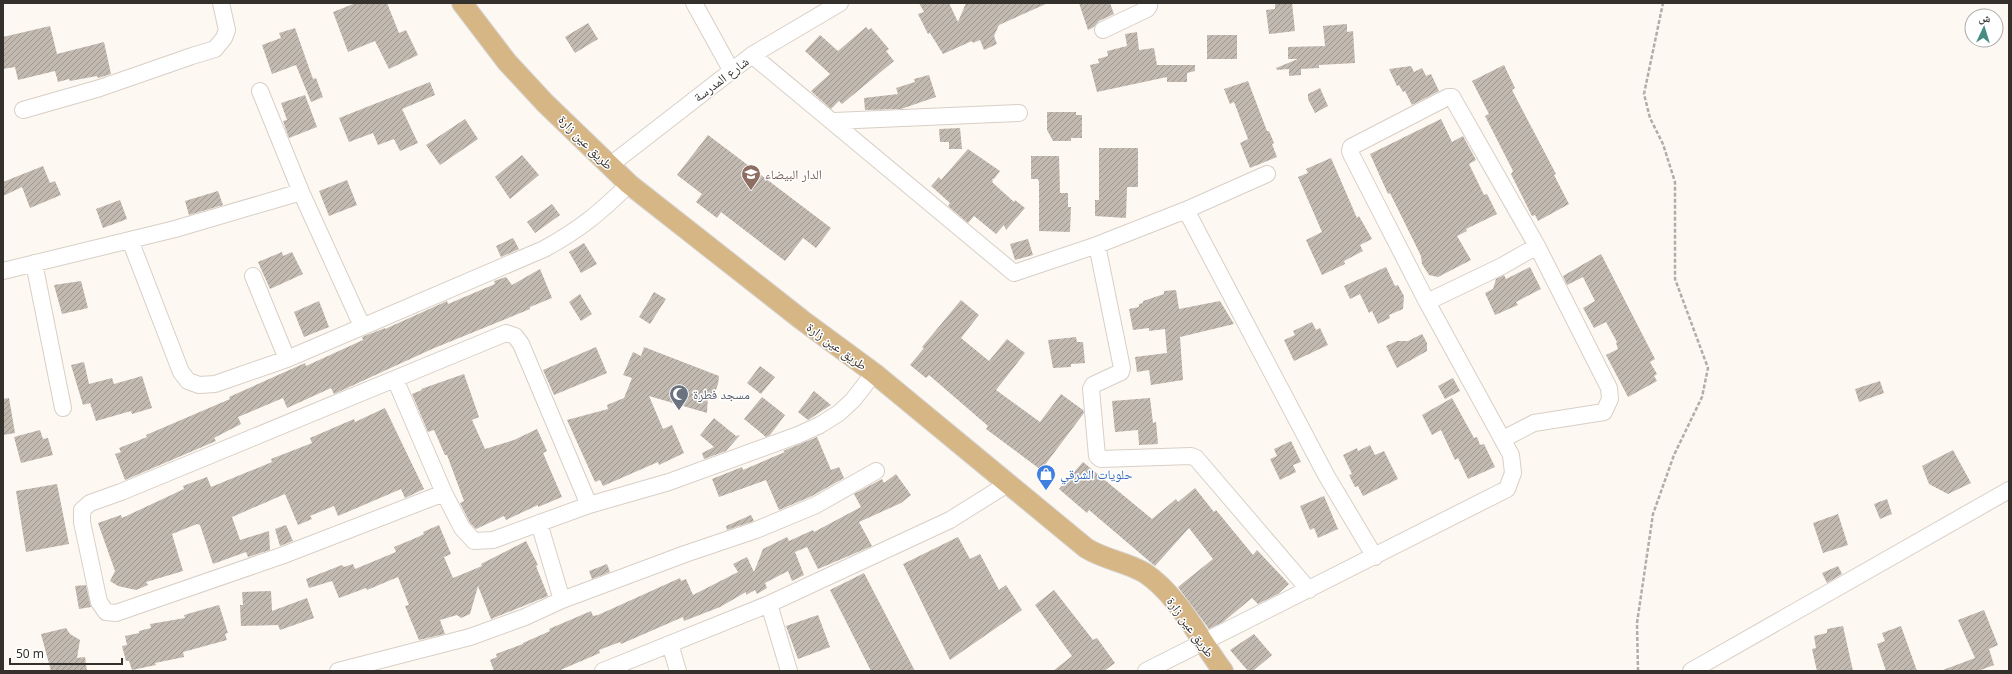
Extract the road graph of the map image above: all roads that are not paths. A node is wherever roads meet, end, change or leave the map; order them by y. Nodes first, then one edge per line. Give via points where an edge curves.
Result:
1 (220, 3) edge
2 (462, 3) edge
3 (694, 3) edge
4 (840, 3) edge
5 (1149, 3) edge
6 (1103, 30) dead end
7 (752, 55) junction
8 (732, 70) junction
9 (260, 91) dead end
10 (23, 110) dead end
11 (1019, 113) dead end
12 (834, 121) junction
13 (609, 166) junction
14 (1267, 174) dead end
15 (629, 184) junction
16 (301, 192) junction
17 (1186, 210) junction
18 (130, 240) junction
19 (1097, 245) junction
20 (1537, 246) junction
21 (34, 263) junction
22 (3, 271) edge
23 (253, 276) dead end
24 (1427, 302) junction
25 (362, 326) junction
26 (287, 359) junction
27 (874, 373) junction
28 (395, 379) junction
29 (63, 408) dead end
30 (1502, 439) junction
31 (876, 471) dead end
32 (1009, 483) junction
33 (2009, 490) edge
34 (444, 494) junction
35 (590, 505) junction
36 (539, 523) junction
37 (1375, 556) junction
38 (1309, 590) junction
39 (562, 600) junction
40 (770, 604) junction
41 (1203, 642) junction
42 (670, 644) junction
43 (338, 671) edge
44 (603, 671) edge
45 (678, 671) edge
46 (789, 671) edge
47 (1146, 671) edge
48 (1223, 671) edge
49 (1691, 671) edge

1 - 10 street via 227,30 215,49 94,90
2 - 13 main road, طريق عين زارة via 507,62
3 - 8 street
4 - 7 street, شارع المدرسة
5 - 6 street via 1147,9
7 - 8 street, شارع المدرسة
7 - 12 street
8 - 13 street, شارع المدرسة
9 - 16 street
11 - 12 street
12 - 19 street via 1014,272
13 - 15 main road, طريق عين زارة
14 - 17 street
15 - 25 street via 604,210 544,249
15 - 27 main road, طريق عين زارة via 802,320
16 - 18 street
16 - 25 street
17 - 19 street
17 - 37 street via 1326,475
18 - 21 street
18 - 26 street via 181,372 188,381 199,385 215,384
19 - 38 street via 1122,368 1121,372 1093,385 1090,389 1097,456 1101,460 1191,456 1196,458
20 - 24 street
20 - 24 street via 1452,97 1448,97 1351,147 1350,151
20 - 30 street via 1609,388 1610,399 1604,412 1534,424
21 - 22 street
21 - 29 street
23 - 26 street
24 - 30 street
25 - 26 street
27 - 32 main road, طريق عين زارة
27 - 35 street via 839,414 820,425 669,482
28 - 34 street
28 - 34 street via 90,503 82,510 82,522 99,602 106,612 116,613 281,556
28 - 35 street via 506,333 515,336 521,344
30 - 37 street via 1511,455 1513,473 1507,489
31 - 39 street via 816,504 756,530
32 - 40 street via 950,520
32 - 41 main road, طريق عين زارة via 1086,548 1147,574 1180,608
33 - 49 street
34 - 36 street via 462,528 474,541 492,540
35 - 36 street
36 - 39 street
37 - 38 street
38 - 41 street
39 - 43 street via 470,637
40 - 42 street
40 - 46 street
41 - 47 street
41 - 48 main road, طريق عين زارة
42 - 44 street
42 - 45 street

